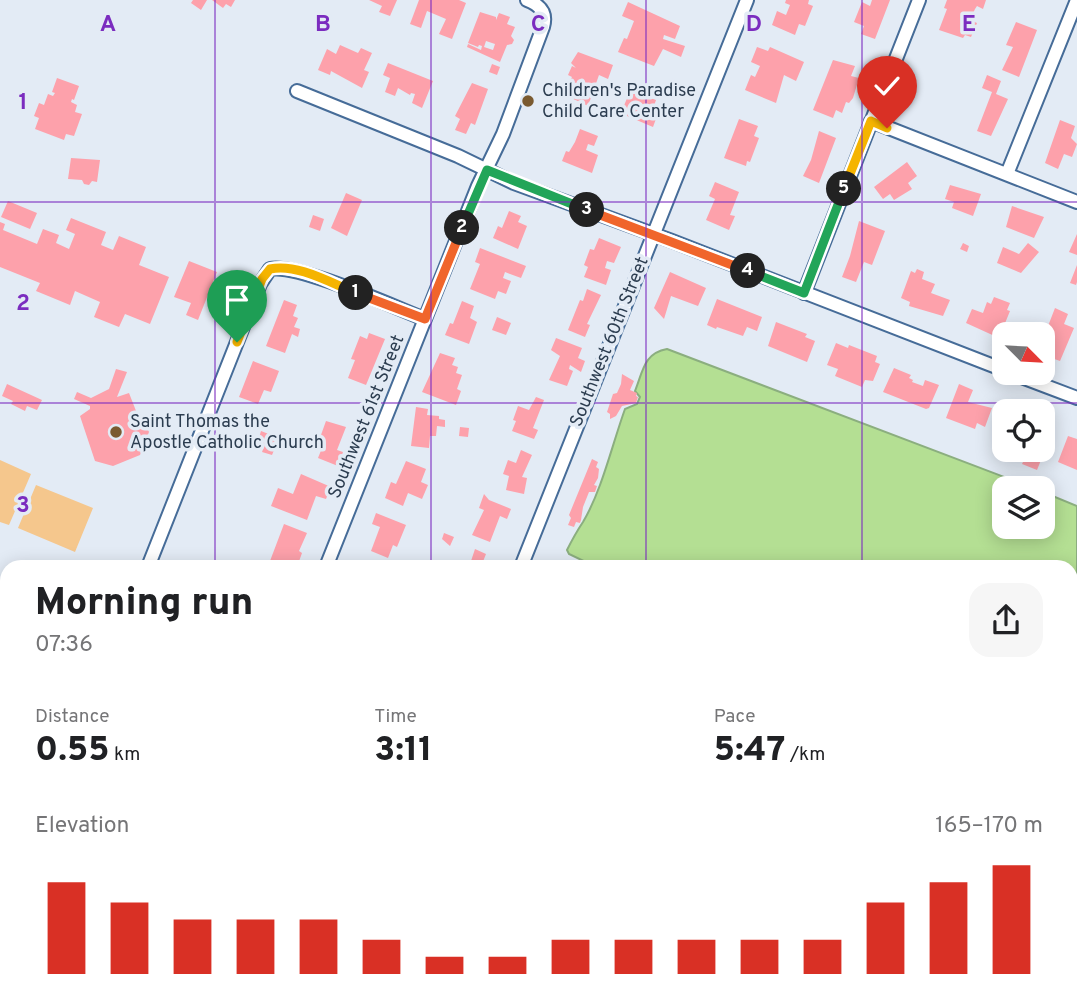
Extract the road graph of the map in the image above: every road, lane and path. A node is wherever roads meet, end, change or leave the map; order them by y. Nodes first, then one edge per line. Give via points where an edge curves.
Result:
1 (527, 0) edge
2 (747, 0) edge
3 (919, 0) edge
4 (1077, 0) edge
5 (298, 91) dead end
6 (871, 121) junction
7 (487, 170) junction
8 (1007, 174) junction
9 (1077, 202) edge
10 (653, 234) junction
11 (804, 293) junction
12 (425, 319) junction
13 (992, 365) edge
14 (1043, 385) edge
15 (1077, 398) edge
16 (151, 560) edge
17 (329, 560) edge
18 (524, 560) edge

1 - 7 street, Southwest 61st Street via 540,8 545,17 543,27
2 - 10 street, Southwest 60th Street
3 - 6 street
4 - 8 street
5 - 7 street
6 - 8 street
6 - 11 street
7 - 10 street
7 - 12 street, Southwest 61st Street
8 - 9 street
10 - 11 street
10 - 18 street, Southwest 60th Street
11 - 13 street
12 - 16 street via 303,273 270,269 260,284
12 - 17 street, Southwest 61st Street
14 - 15 street

